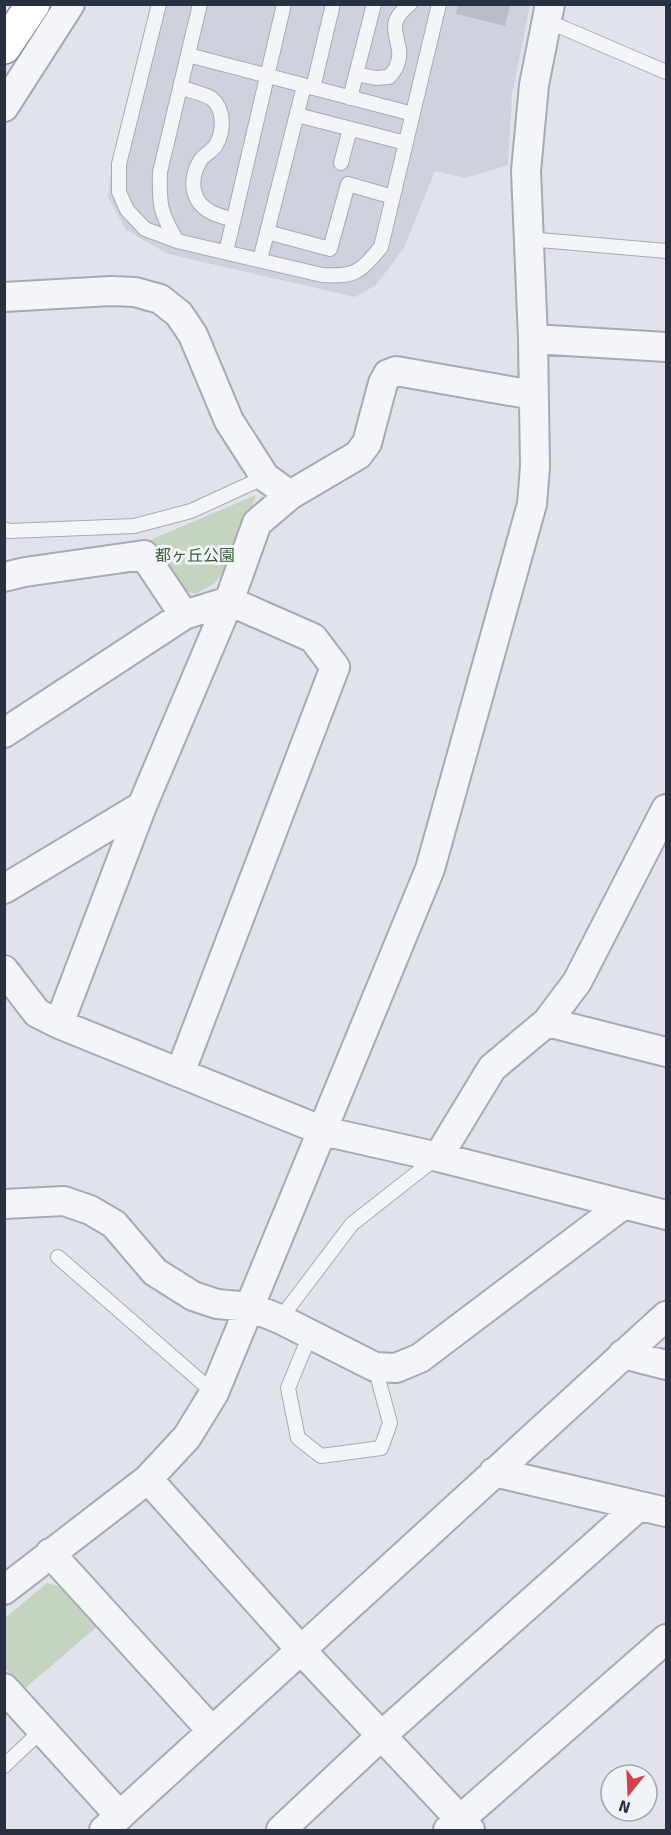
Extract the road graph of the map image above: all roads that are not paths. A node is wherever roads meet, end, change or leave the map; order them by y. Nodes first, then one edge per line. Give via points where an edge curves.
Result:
1 (33, 4) edge
2 (69, 4) edge
3 (159, 4) edge
4 (200, 4) edge
5 (284, 4) edge
6 (333, 4) edge
7 (374, 4) edge
8 (410, 4) edge
9 (429, 4) edge
10 (439, 5) edge
11 (548, 12) edge
12 (4, 46) edge
13 (188, 55) junction
14 (666, 72) edge
15 (356, 74) junction
16 (267, 75) junction
17 (180, 87) junction
18 (309, 87) junction
19 (350, 98) junction
20 (4, 106) edge
21 (413, 114) junction
22 (297, 115) junction
23 (350, 129) junction
24 (406, 143) junction
25 (341, 163) dead end
26 (393, 197) junction
27 (233, 220) junction
28 (267, 231) junction
29 (528, 239) junction
30 (177, 241) junction
31 (666, 251) edge
32 (226, 252) junction
33 (260, 260) junction
34 (4, 297) edge
35 (533, 339) junction
36 (666, 347) edge
37 (533, 395) junction
38 (265, 477) junction
39 (290, 495) junction
40 (4, 529) edge
41 (4, 578) edge
42 (229, 601) junction
43 (184, 615) junction
44 (4, 733) edge
45 (142, 806) junction
46 (666, 809) edge
47 (4, 889) edge
48 (4, 970) edge
49 (547, 1022) junction
50 (59, 1024) junction
51 (666, 1052) edge
52 (180, 1073) junction
53 (323, 1131) junction
54 (438, 1157) junction
55 (4, 1204) edge
56 (624, 1204) junction
57 (666, 1215) edge
58 (58, 1257) dead end
59 (250, 1307) junction
60 (666, 1316) edge
61 (280, 1319) junction
62 (310, 1335) junction
63 (623, 1354) junction
64 (666, 1365) edge
65 (375, 1367) junction
66 (214, 1393) junction
67 (494, 1472) junction
68 (148, 1479) junction
69 (653, 1509) edge
70 (50, 1553) junction
71 (4, 1590) edge
72 (666, 1639) edge
73 (301, 1650) junction
74 (4, 1688) edge
75 (42, 1730) junction
76 (212, 1731) junction
77 (381, 1736) junction
78 (4, 1766) edge
79 (112, 1823) edge
80 (459, 1827) edge
81 (281, 1830) edge

1 - 12 highway
2 - 20 street
3 - 30 lane via 119,164 119,192 127,210 145,229
4 - 13 lane
5 - 16 lane
6 - 18 lane
7 - 15 lane
8 - 15 lane via 400,12 393,30 399,48 398,65 389,78
9 - 10 lane
10 - 21 lane
11 - 14 lane
11 - 29 street via 534,86 526,171
13 - 16 lane
13 - 17 lane
15 - 19 lane
16 - 18 lane
16 - 27 lane
17 - 27 lane via 211,98 221,114 222,132 194,173 193,189 200,203 211,212
17 - 30 lane via 160,172 159,199 164,220
18 - 19 lane
18 - 22 lane
19 - 21 lane
21 - 24 lane
22 - 23 lane
22 - 28 lane
23 - 24 lane
23 - 25 lane
24 - 26 lane
26 - 28 lane via 348,184 330,249
26 - 33 lane via 381,247 364,268 343,276 322,275
27 - 32 lane
28 - 33 lane
29 - 31 lane
29 - 35 street
30 - 32 lane
32 - 33 lane
34 - 38 street via 111,291 160,299 179,314 193,335 229,421
35 - 36 street
35 - 37 street
37 - 39 street via 396,371 388,374 367,443 358,455
37 - 53 street via 532,504 430,869
38 - 39 street
38 - 40 lane via 191,511 134,526
39 - 42 street via 257,523
41 - 43 street via 144,555
42 - 43 street
42 - 45 street
42 - 52 street via 313,638 335,667
43 - 44 street
45 - 47 street
45 - 50 street
46 - 49 street via 577,982
48 - 50 street via 37,1013
49 - 51 street
49 - 54 street via 492,1068
50 - 52 street
52 - 53 street
53 - 54 street
53 - 59 street
54 - 56 street
54 - 61 lane via 352,1224
55 - 59 street via 64,1201 90,1210 114,1224 155,1272 193,1296 217,1304
56 - 57 street
56 - 65 street via 420,1358 396,1368
58 - 66 lane
59 - 61 street
59 - 66 street
60 - 63 street
61 - 62 street
62 - 65 street
62 - 65 lane via 288,1388 298,1438 321,1456 381,1448 390,1423
63 - 64 street
63 - 67 street
66 - 68 street via 187,1437
67 - 69 street
67 - 73 street
68 - 70 street
68 - 73 street
69 - 77 street
70 - 71 street
70 - 76 street
72 - 80 street
73 - 76 street
73 - 77 street
74 - 75 street
75 - 78 lane
75 - 79 street
76 - 79 street
77 - 80 street
77 - 81 street

